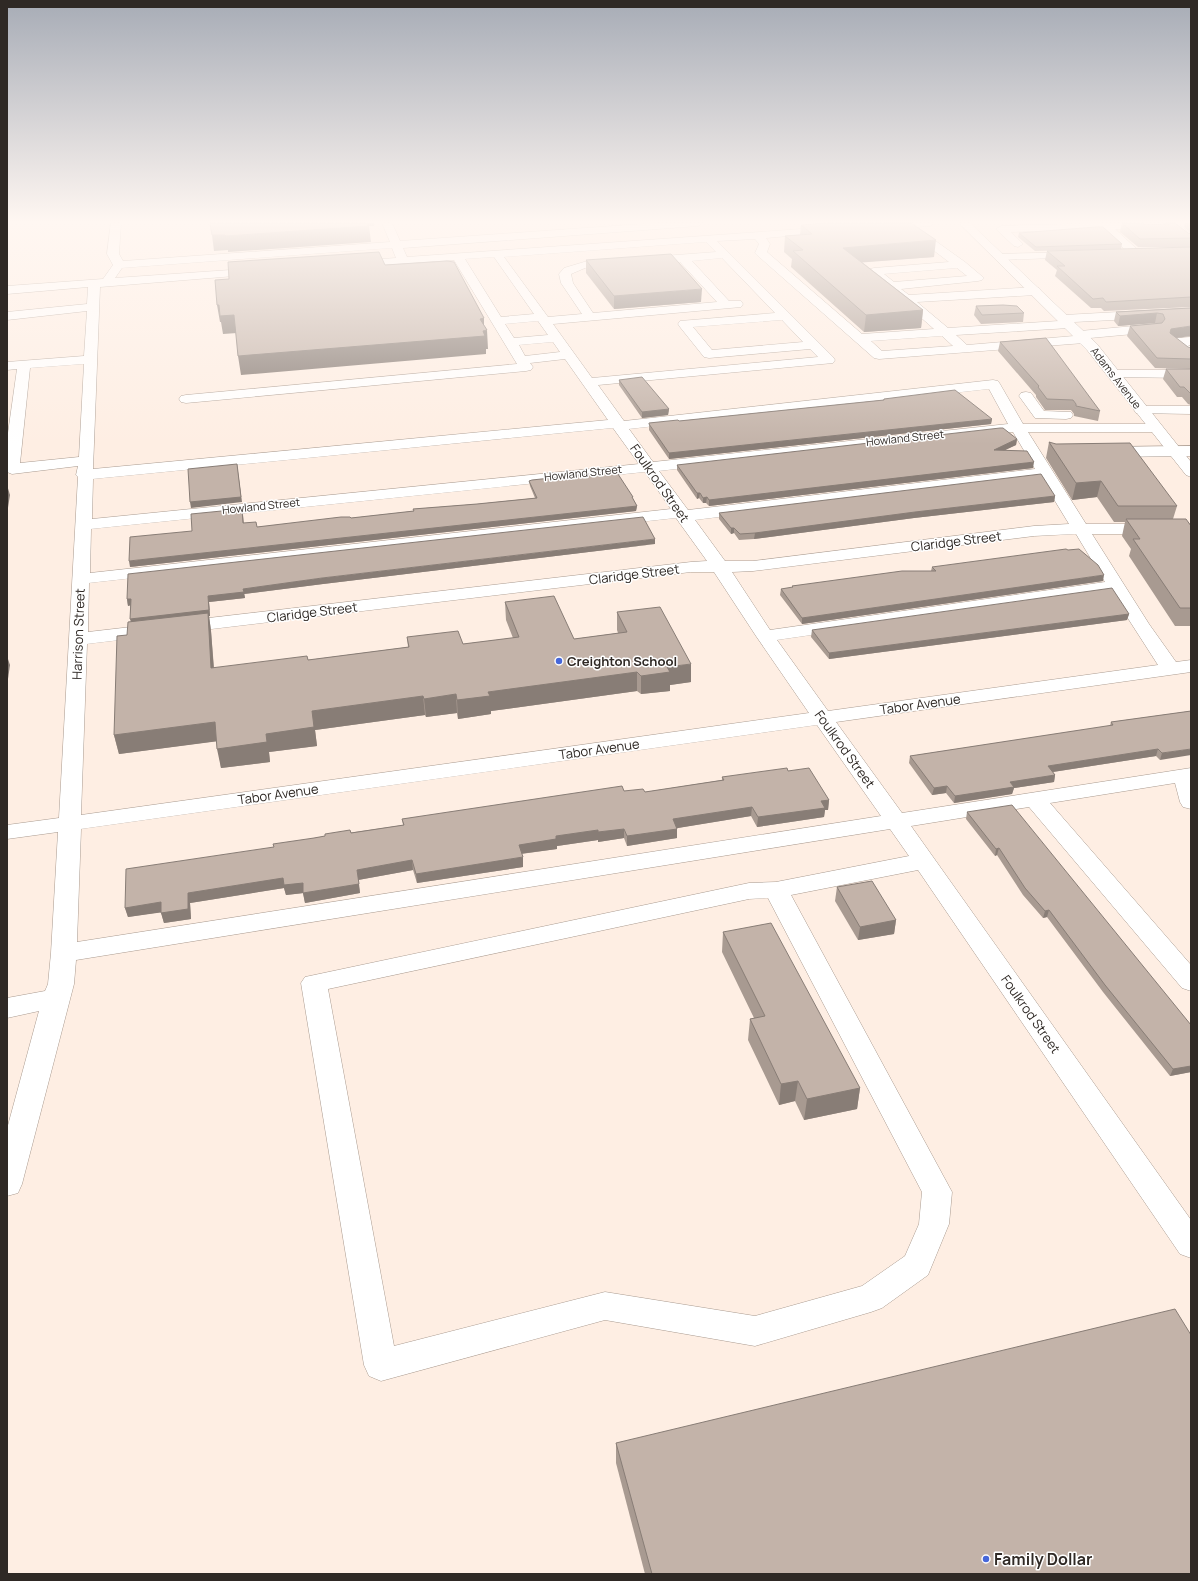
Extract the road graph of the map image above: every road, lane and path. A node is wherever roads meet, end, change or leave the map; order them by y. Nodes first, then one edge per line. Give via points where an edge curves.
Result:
1 (95, 297) edge
2 (482, 297) edge
3 (527, 297) edge
4 (576, 297) edge
5 (718, 297) edge
6 (765, 297) edge
7 (812, 297) edge
8 (903, 297) edge
9 (946, 297) edge
10 (1041, 297) edge
11 (906, 299) junction
12 (770, 302) junction
13 (1046, 302) junction
14 (1017, 304) edge
15 (726, 305) junction
16 (92, 307) junction
17 (935, 310) dead end
18 (920, 311) junction
19 (1191, 312) edge
20 (7, 316) edge
21 (784, 316) junction
22 (590, 317) junction
23 (543, 319) junction
24 (498, 321) junction
25 (1066, 321) junction
26 (1167, 327) edge
27 (944, 331) junction
28 (1082, 337) junction
29 (557, 338) junction
30 (860, 338) junction
31 (1191, 341) edge
32 (511, 342) junction
33 (813, 345) junction
34 (964, 349) junction
35 (1191, 353) edge
36 (569, 355) junction
37 (521, 358) junction
38 (90, 359) junction
39 (24, 365) junction
40 (7, 366) edge
41 (1114, 374) junction
42 (1191, 374) edge
43 (588, 382) junction
44 (1026, 396) dead end
45 (186, 399) dead end
46 (1191, 410) edge
47 (1143, 413) junction
48 (619, 425) junction
49 (1017, 427) junction
50 (1156, 428) junction
51 (10, 444) edge
52 (1173, 451) junction
53 (1191, 451) edge
54 (1091, 452) edge
55 (648, 467) junction
56 (85, 468) junction
57 (10, 469) edge
58 (1191, 472) edge
59 (1045, 473) junction
60 (682, 514) junction
61 (82, 525) junction
62 (1080, 529) junction
63 (1191, 529) edge
64 (720, 567) junction
65 (80, 579) junction
66 (1116, 586) junction
67 (765, 636) junction
68 (78, 639) junction
69 (1181, 668) edge
70 (822, 718) junction
71 (1188, 774) edge
72 (1034, 799) junction
73 (1191, 802) edge
74 (896, 821) junction
75 (70, 824) junction
76 (7, 832) edge
77 (924, 861) junction
78 (776, 890) junction
79 (64, 953) junction
80 (1191, 982) edge
81 (58, 992) junction
82 (7, 1008) edge
83 (7, 1184) edge
84 (1191, 1245) edge

1 - 16 main road, Harrison Street
2 - 24 main road
3 - 23 main road, Foulkrod Street
4 - 22 main road
5 - 15 main road
6 - 12 main road
7 - 30 main road
8 - 11 main road
9 - 11 main road
10 - 13 main road, Adams Avenue
11 - 18 main road
12 - 15 main road
12 - 21 main road
13 - 14 main road
13 - 25 main road, Adams Avenue
15 - 22 main road
16 - 20 main road
16 - 38 main road, Harrison Street
17 - 18 main road
18 - 27 main road
19 - 25 main road
21 - 33 main road
21 - 33 main road via 684,324 709,354
22 - 23 main road
23 - 24 main road
23 - 29 main road, Foulkrod Street
24 - 32 main road
25 - 27 main road
25 - 28 main road, Adams Avenue
26 - 28 main road
27 - 30 main road
27 - 34 main road
28 - 34 main road
28 - 41 main road, Adams Avenue
29 - 32 main road
29 - 36 main road, Foulkrod Street
30 - 34 main road via 879,355
31 - 35 main road via 1175,342
32 - 37 main road
33 - 43 main road via 828,360
36 - 37 main road
36 - 43 main road, Foulkrod Street
37 - 45 main road via 526,367
38 - 39 main road
38 - 56 main road, Harrison Street
39 - 40 main road
39 - 51 main road
41 - 42 main road
41 - 47 main road, Adams Avenue
43 - 48 main road, Foulkrod Street
44 - 47 main road via 1040,415
46 - 47 main road
47 - 50 main road, Adams Avenue
48 - 49 main road via 993,384
48 - 55 main road, Foulkrod Street
48 - 56 main road
49 - 50 main road, Howland Street
49 - 55 main road, Howland Street
49 - 59 main road
50 - 52 main road, Adams Avenue
51 - 57 main road
52 - 53 main road
52 - 54 main road
52 - 58 main road, Adams Avenue
55 - 60 main road, Foulkrod Street
55 - 61 main road, Howland Street
56 - 57 main road
56 - 61 main road, Harrison Street
59 - 60 main road
59 - 62 main road
60 - 64 main road, Foulkrod Street
60 - 65 main road
61 - 65 main road, Harrison Street
62 - 63 main road, Claridge Street
62 - 64 main road, Claridge Street via 1034,531 753,566
62 - 66 main road
64 - 67 main road, Foulkrod Street
64 - 68 main road, Claridge Street via 691,567
65 - 68 main road, Harrison Street
66 - 67 main road
66 - 69 main road via 1156,648
67 - 70 main road, Foulkrod Street
68 - 75 main road, Harrison Street
69 - 70 main road, Tabor Avenue
70 - 74 main road, Foulkrod Street
70 - 75 main road, Tabor Avenue
71 - 72 main road
71 - 73 main road
72 - 74 main road
72 - 80 main road
74 - 77 main road, Foulkrod Street
74 - 79 main road
75 - 76 main road, Tabor Avenue
75 - 79 main road, Harrison Street
77 - 78 main road
77 - 84 main road, Foulkrod Street
78 - 78 main road via 937,1192 934,1224 917,1265 871,1298 754,1331 605,1306 382,1365 314,983 749,891
79 - 81 main road, Harrison Street
81 - 82 main road
81 - 83 main road, Harrison Street

